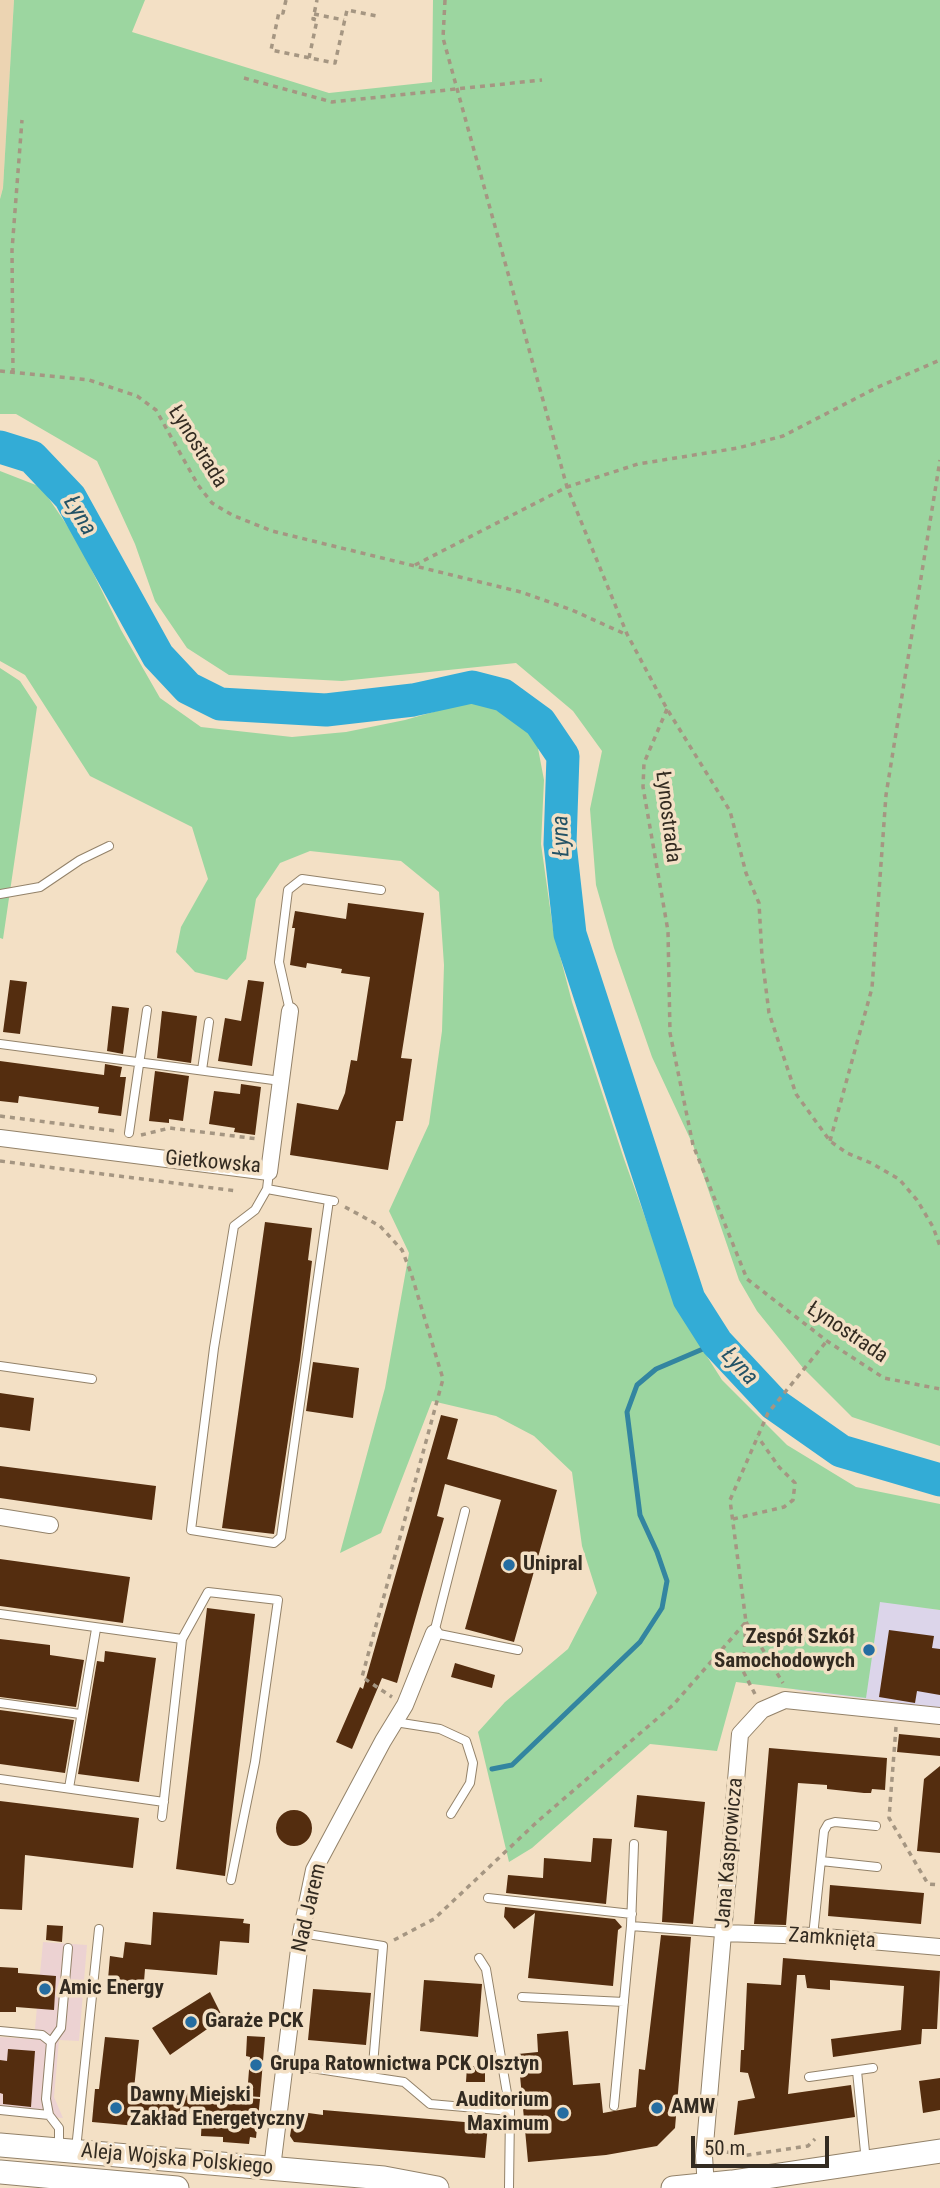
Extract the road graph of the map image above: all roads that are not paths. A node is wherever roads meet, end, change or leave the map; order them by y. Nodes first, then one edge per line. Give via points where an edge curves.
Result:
1 (109, 846) dead end
2 (381, 890) dead end
3 (0, 894) edge
4 (147, 1010) dead end
5 (290, 1011) joint
6 (209, 1022) dead end
7 (0, 1044) edge
8 (139, 1062) junction
9 (202, 1070) junction
10 (281, 1081) junction
11 (129, 1133) dead end
12 (0, 1138) edge
13 (268, 1181) junction
14 (0, 1366) edge
15 (92, 1379) dead end
16 (466, 1511) dead end
17 (0, 1517) edge
18 (50, 1525) dead end
19 (0, 1614) edge
20 (96, 1629) junction
21 (435, 1633) junction
22 (182, 1639) junction
23 (517, 1650) dead end
24 (0, 1703) edge
25 (80, 1714) junction
26 (940, 1716) edge
27 (395, 1722) junction
28 (0, 1779) edge
29 (69, 1788) junction
30 (164, 1802) junction
31 (450, 1814) dead end
32 (162, 1817) dead end
33 (876, 1826) dead end
34 (634, 1844) dead end
35 (821, 1861) junction
36 (877, 1867) dead end
37 (231, 1880) dead end
38 (488, 1898) dead end
39 (632, 1914) junction
40 (631, 1926) junction
41 (99, 1929) dead end
42 (301, 1933) junction
43 (723, 1933) junction
44 (813, 1936) junction
45 (68, 1948) dead end
46 (940, 1949) edge
47 (479, 1958) dead end
48 (522, 1997) dead end
49 (624, 2002) junction
50 (0, 2031) edge
51 (51, 2042) junction
52 (285, 2064) junction
53 (873, 2068) dead end
54 (857, 2071) junction
55 (372, 2077) junction
56 (809, 2077) dead end
57 (614, 2106) dead end
58 (0, 2110) edge
59 (510, 2111) junction
60 (49, 2115) junction
61 (0, 2145) edge
62 (67, 2151) junction
63 (940, 2151) edge
64 (866, 2162) junction
65 (272, 2168) junction
66 (0, 2172) edge
67 (323, 2180) edge
68 (706, 2186) edge
69 (177, 2188) edge
70 (437, 2188) edge
71 (509, 2188) edge
72 (673, 2188) edge

1 - 3 lane via 40,887
2 - 5 lane via 302,879 288,890 279,962
4 - 8 lane
5 - 10 street, Gietkowska
6 - 9 lane
7 - 8 lane
8 - 9 lane
8 - 11 lane
9 - 10 lane
10 - 13 street, Gietkowska
12 - 13 street, Gietkowska
13 - 13 lane via 255,1210 234,1226 191,1530 274,1543 281,1536 332,1200
14 - 15 lane
16 - 21 lane
17 - 18 street
19 - 20 lane
20 - 22 lane
20 - 25 lane
21 - 23 lane
21 - 27 street, Nad Jarem
22 - 30 lane
22 - 37 lane via 208,1592 278,1600 255,1762
24 - 25 lane
25 - 29 lane
26 - 43 street, Jana Kasprowicza via 793,1700 771,1704 752,1719 740,1734
27 - 31 lane via 440,1729 466,1741 473,1763 470,1783
27 - 42 street, Nad Jarem via 314,1870
28 - 29 lane
29 - 30 lane
30 - 32 lane
33 - 35 lane via 828,1824
34 - 39 lane
35 - 36 lane
35 - 44 lane
38 - 39 lane
39 - 40 lane
40 - 43 lane
40 - 49 lane
41 - 62 lane
42 - 52 street, Nad Jarem
42 - 55 lane via 383,1946
43 - 44 street, Zamknięta
43 - 68 street, Jana Kasprowicza via 704,2156
44 - 46 street, Zamknięta
45 - 51 lane via 61,2028
47 - 59 lane via 486,1969
48 - 49 lane
49 - 57 lane
50 - 51 lane via 42,2035
51 - 60 lane
52 - 55 lane
52 - 65 street, Nad Jarem
53 - 54 lane
54 - 56 lane
54 - 64 lane
55 - 59 lane via 404,2082 430,2104
58 - 60 lane
59 - 71 lane
60 - 62 lane via 60,2128
61 - 62 main road, Aleja Wojska Polskiego
62 - 65 main road, Aleja Wojska Polskiego
63 - 64 main road
64 - 68 main road
65 - 67 main road, Aleja Wojska Polskiego
66 - 69 main road, Aleja Wojska Polskiego
67 - 70 main road, Aleja Wojska Polskiego via 384,2178
68 - 72 main road

